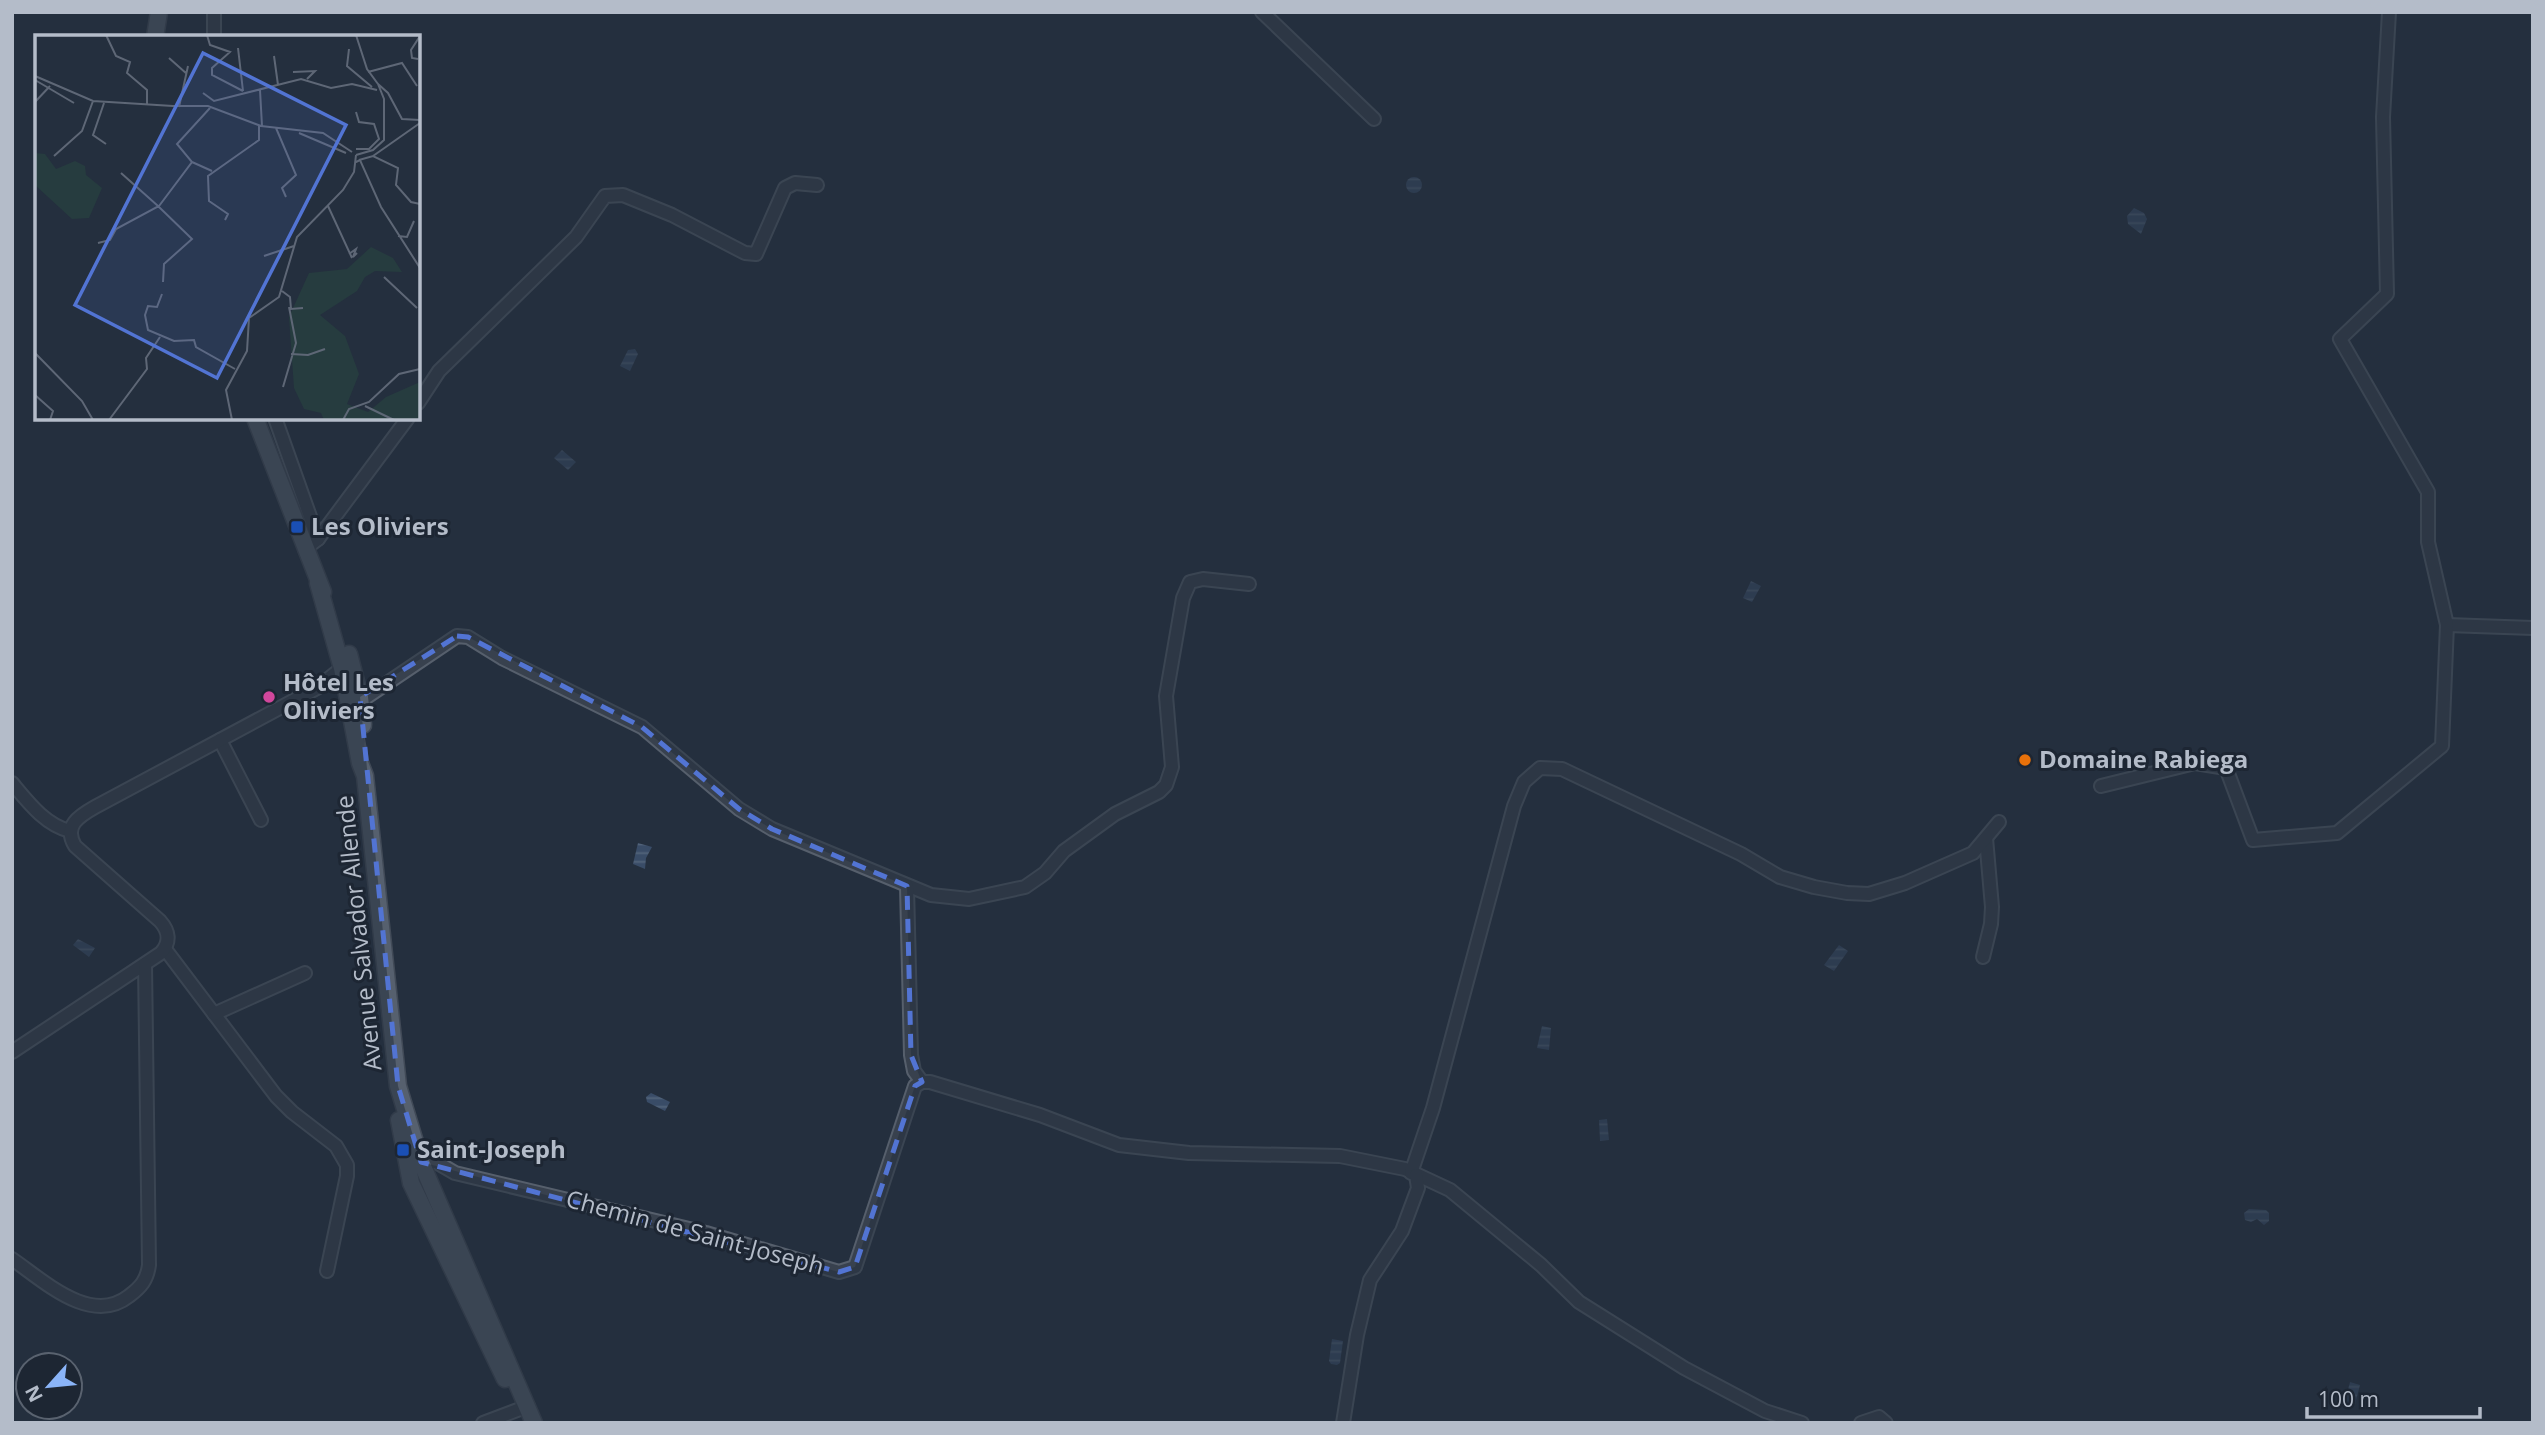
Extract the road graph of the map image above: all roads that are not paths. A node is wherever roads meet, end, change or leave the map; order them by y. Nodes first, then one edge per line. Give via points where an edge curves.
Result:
1 (159, 12) edge
2 (214, 12) edge
3 (1262, 12) edge
4 (2389, 12) edge
5 (155, 35) edge
6 (214, 35) edge
7 (1374, 119) dead end
8 (817, 185) dead end
9 (420, 400) edge
10 (256, 420) edge
11 (276, 420) edge
12 (406, 420) edge
13 (312, 544) junction
14 (1250, 584) dead end
15 (2447, 625) junction
16 (2533, 628) edge
17 (351, 681) junction
18 (317, 688) junction
19 (220, 740) junction
20 (365, 776) junction
21 (12, 783) edge
22 (2101, 786) dead end
23 (261, 820) dead end
24 (1999, 822) dead end
25 (70, 831) junction
26 (1986, 838) junction
27 (907, 886) junction
28 (165, 949) junction
29 (1983, 957) dead end
30 (145, 964) junction
31 (305, 973) dead end
32 (214, 1014) junction
33 (12, 1052) edge
34 (922, 1082) junction
35 (398, 1086) junction
36 (400, 1125) junction
37 (421, 1162) junction
38 (1414, 1174) junction
39 (12, 1259) edge
40 (327, 1271) dead end
41 (525, 1413) edge
42 (483, 1423) edge
43 (534, 1423) edge
44 (1343, 1423) edge
45 (1802, 1423) edge
46 (1861, 1423) edge
47 (1886, 1423) edge

1 - 5 main road
2 - 6 street
3 - 7 street
4 - 15 street via 2383,117 2387,294 2340,339 2428,492 2428,542
8 - 9 street via 795,183 785,188 757,254 745,253 623,195 605,196 576,237 439,371
10 - 13 main road, Avenue Salvador Allende
11 - 13 street
12 - 13 street
13 - 17 main road, Avenue Salvador Allende via 318,583
14 - 27 street via 1190,582 1183,598 1166,696 1172,767 1159,792 1115,814 1025,887 968,899 931,895
15 - 16 street
15 - 22 street via 2442,746 2337,833 2253,841 2226,768 2196,763
17 - 18 street
17 - 18 street
17 - 20 main road, Avenue Salvador Allende
17 - 20 main road, Avenue Salvador Allende via 362,717
17 - 27 street via 368,696 457,636 468,637 642,727 739,809 772,829
18 - 19 street
19 - 23 street
19 - 25 street via 83,814
20 - 35 main road, Avenue Salvador Allende
21 - 25 street via 38,813
24 - 26 street
25 - 28 street via 75,846 166,928
26 - 29 street via 1992,907
26 - 38 street via 1973,853 1905,883 1870,894 1847,893 1780,877 1562,769 1540,768 1524,782 1514,806
27 - 34 street via 911,1055
28 - 30 street
28 - 32 street
30 - 33 street
30 - 39 street via 147,1278 124,1300 90,1306 68,1297
31 - 32 street
32 - 40 street via 276,1096 344,1156 347,1176
34 - 37 street, Chemin de Saint-Joseph via 915,1086 855,1267 839,1272 706,1233 455,1173 436,1162
34 - 38 street via 1040,1115 1119,1145 1189,1153 1340,1156
35 - 36 main road, Avenue Salvador Allende
35 - 37 main road, Avenue Salvador Allende
36 - 37 street via 412,1158
36 - 41 main road, Avenue Salvador Allende via 411,1183
37 - 41 main road, Avenue Salvador Allende
38 - 44 street via 1418,1188 1402,1231 1370,1280
38 - 45 street via 1450,1190 1578,1302 1684,1368 1765,1411
41 - 42 street
41 - 43 main road, Avenue Salvador Allende
46 - 47 street via 1879,1417

